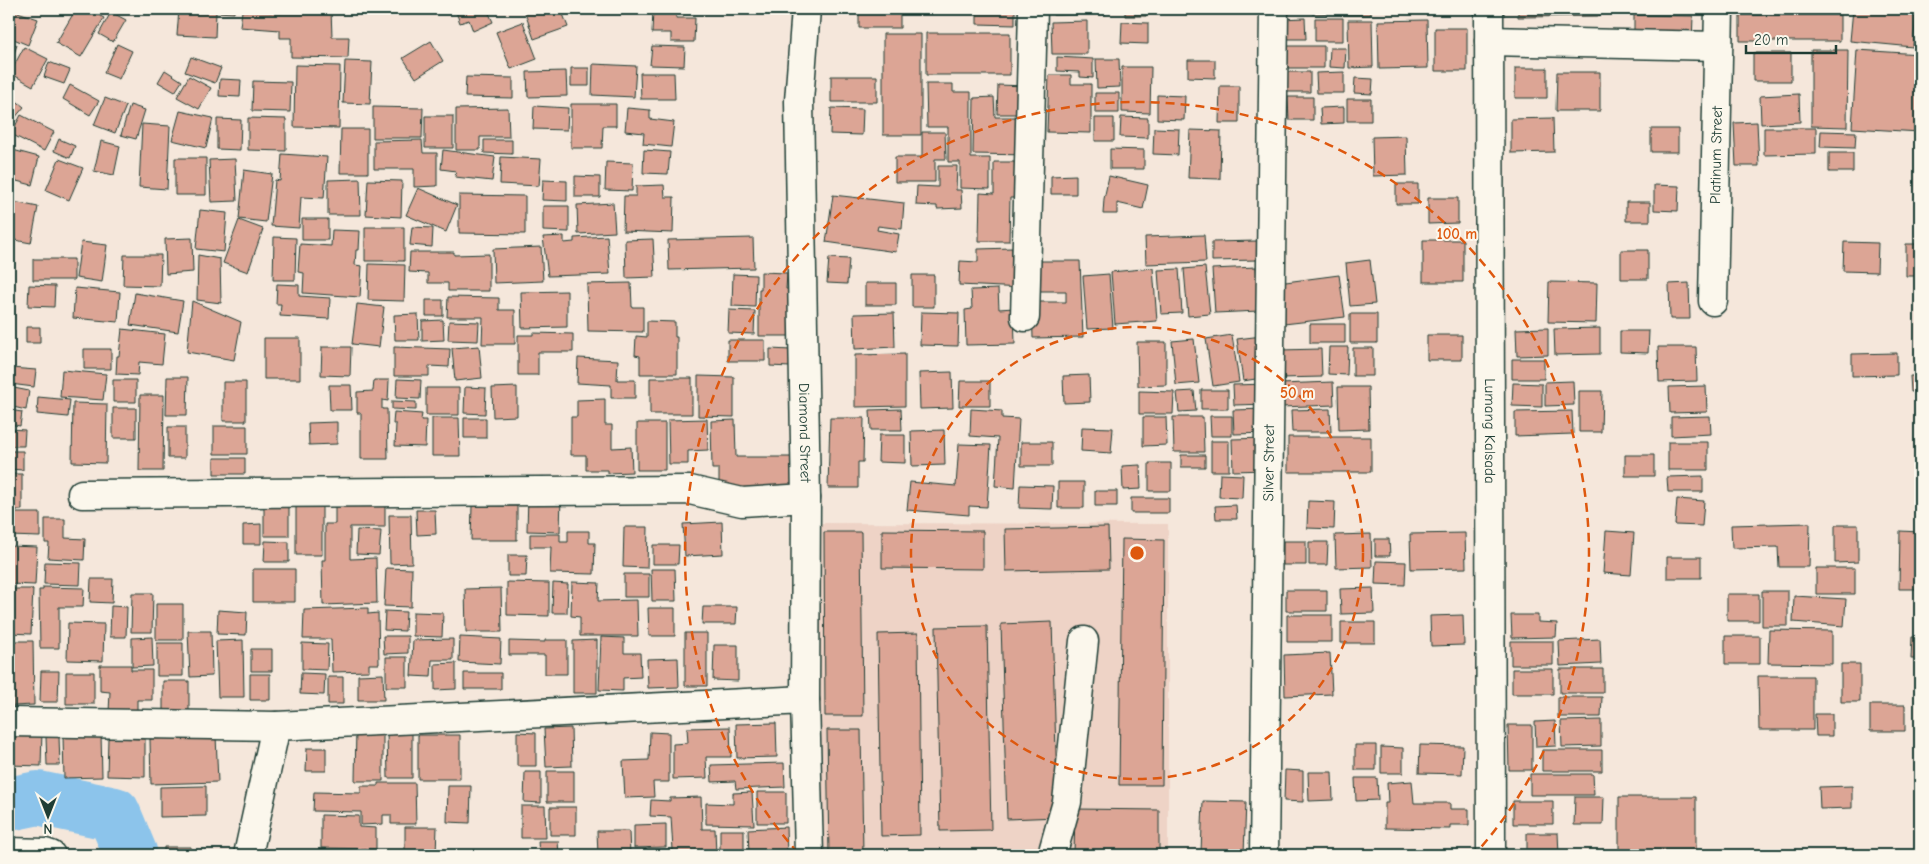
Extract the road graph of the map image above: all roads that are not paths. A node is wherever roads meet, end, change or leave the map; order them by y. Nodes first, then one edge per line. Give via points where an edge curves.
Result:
1 (806, 9) edge
2 (1033, 9) edge
3 (1274, 9) edge
4 (1489, 9) edge
5 (1719, 9) edge
6 (1489, 42) junction
7 (1718, 46) junction
8 (1713, 300) dead end
9 (1025, 316) dead end
10 (82, 494) dead end
11 (806, 498) junction
12 (1084, 641) dead end
13 (804, 700) junction
14 (9, 722) edge
15 (276, 726) junction
16 (9, 852) edge
17 (51, 855) edge
18 (248, 855) edge
19 (809, 855) edge
20 (1052, 855) edge
21 (1264, 855) edge
22 (1491, 855) edge

1 - 11 street, Diamond Street via 799,101
2 - 9 street
3 - 21 street, Silver Street
4 - 6 street, Lumang Kalsada
5 - 7 street, Platinum Street
6 - 7 street
6 - 22 street, Lumang Kalsada
7 - 8 street, Platinum Street
10 - 11 street via 690,490 742,502
11 - 13 street, Diamond Street
12 - 20 street via 1067,802
13 - 15 street
13 - 19 street, Diamond Street
14 - 15 street
15 - 18 street
16 - 17 street

